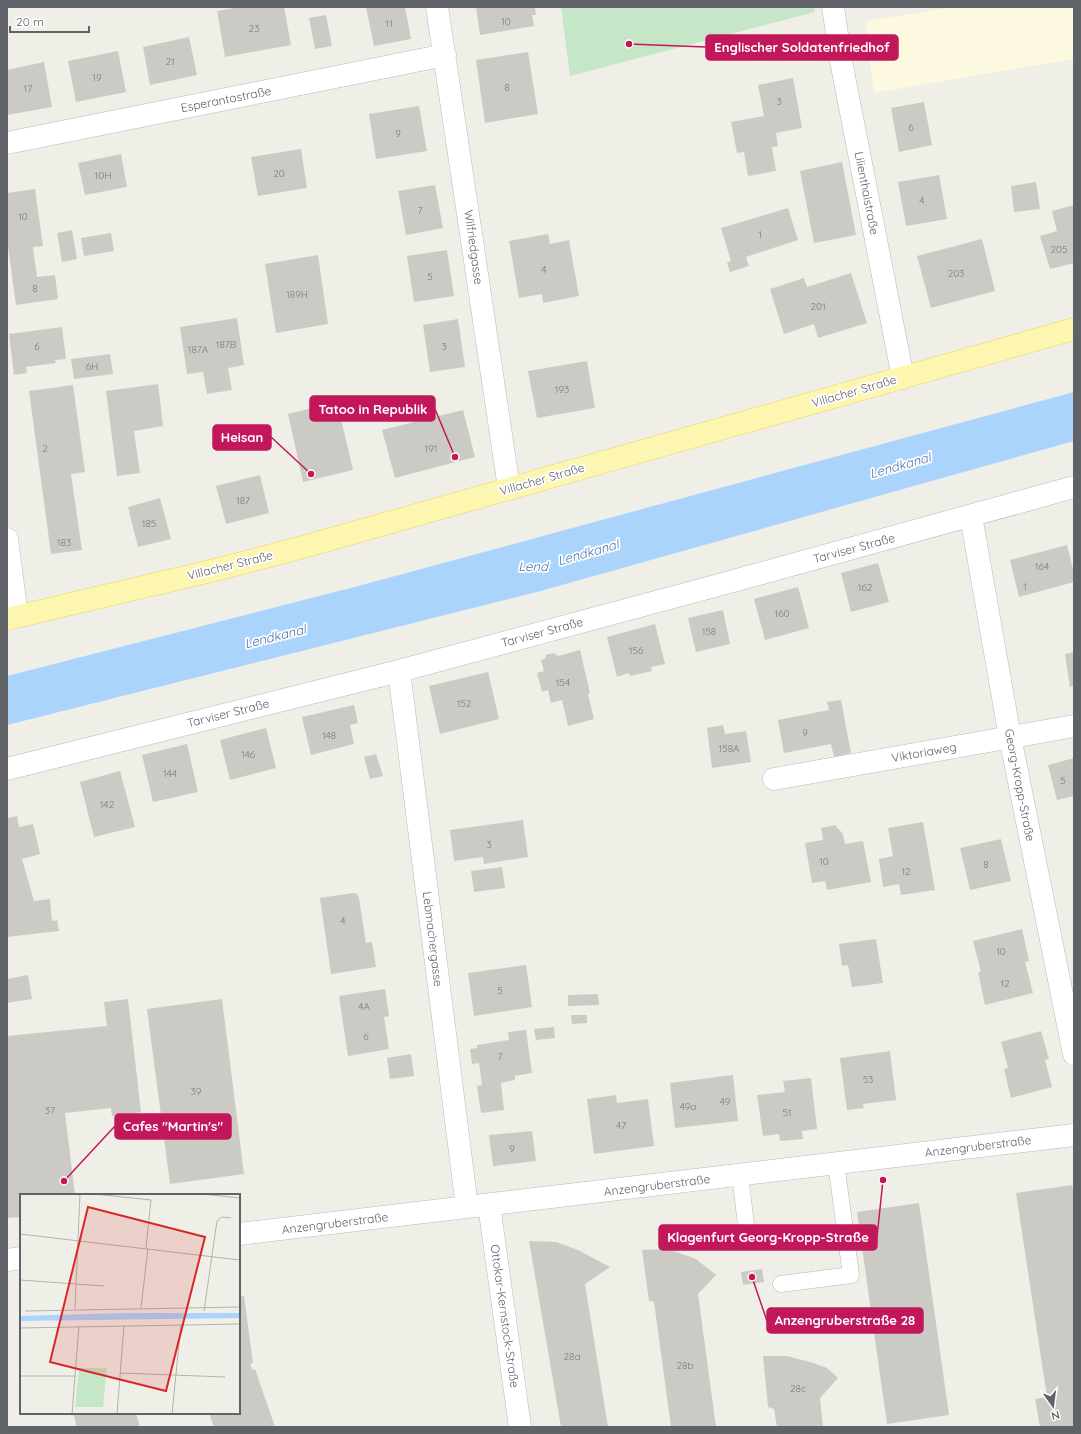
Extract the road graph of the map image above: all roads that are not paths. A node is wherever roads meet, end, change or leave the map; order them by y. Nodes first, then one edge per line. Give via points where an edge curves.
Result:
1 (437, 7) edge
2 (833, 7) edge
3 (445, 55) junction
4 (7, 143) edge
5 (1074, 329) edge
6 (903, 378) junction
7 (1074, 487) edge
8 (509, 488) junction
9 (971, 516) junction
10 (7, 539) edge
11 (12, 618) edge
12 (399, 671) junction
13 (1074, 726) edge
14 (1010, 737) junction
15 (7, 769) edge
16 (774, 779) dead end
17 (1074, 1054) edge
18 (1074, 1135) edge
19 (836, 1163) junction
20 (740, 1175) junction
21 (490, 1205) junction
22 (467, 1207) junction
23 (240, 1234) edge
24 (705, 1238) dead end
25 (20, 1258) edge
26 (7, 1260) edge
27 (781, 1284) dead end
28 (520, 1427) edge

1 - 3 street, Wilfriedgasse
2 - 6 street, Lilienthalstraße
3 - 4 street, Esperantostraße
3 - 8 street, Wilfriedgasse
5 - 6 main road, Villacher Straße
6 - 8 main road, Villacher Straße
7 - 9 street, Tarviser Straße
8 - 11 main road, Villacher Straße via 303,547
9 - 12 street, Tarviser Straße
9 - 14 street, Georg-Kropp-Straße
10 - 11 street
12 - 15 street, Tarviser Straße
12 - 22 street, Lebmachergasse
13 - 14 street, Viktoriaweg
14 - 16 street, Viktoriaweg
14 - 17 street, Georg-Kropp-Straße
18 - 19 street, Anzengruberstraße
19 - 20 street, Anzengruberstraße
19 - 27 lane via 851,1275
20 - 21 street, Anzengruberstraße
20 - 24 lane via 747,1233
21 - 22 street, Anzengruberstraße
21 - 28 street, Ottokar-Kernstock-Straße
22 - 23 street, Anzengruberstraße
25 - 26 street

